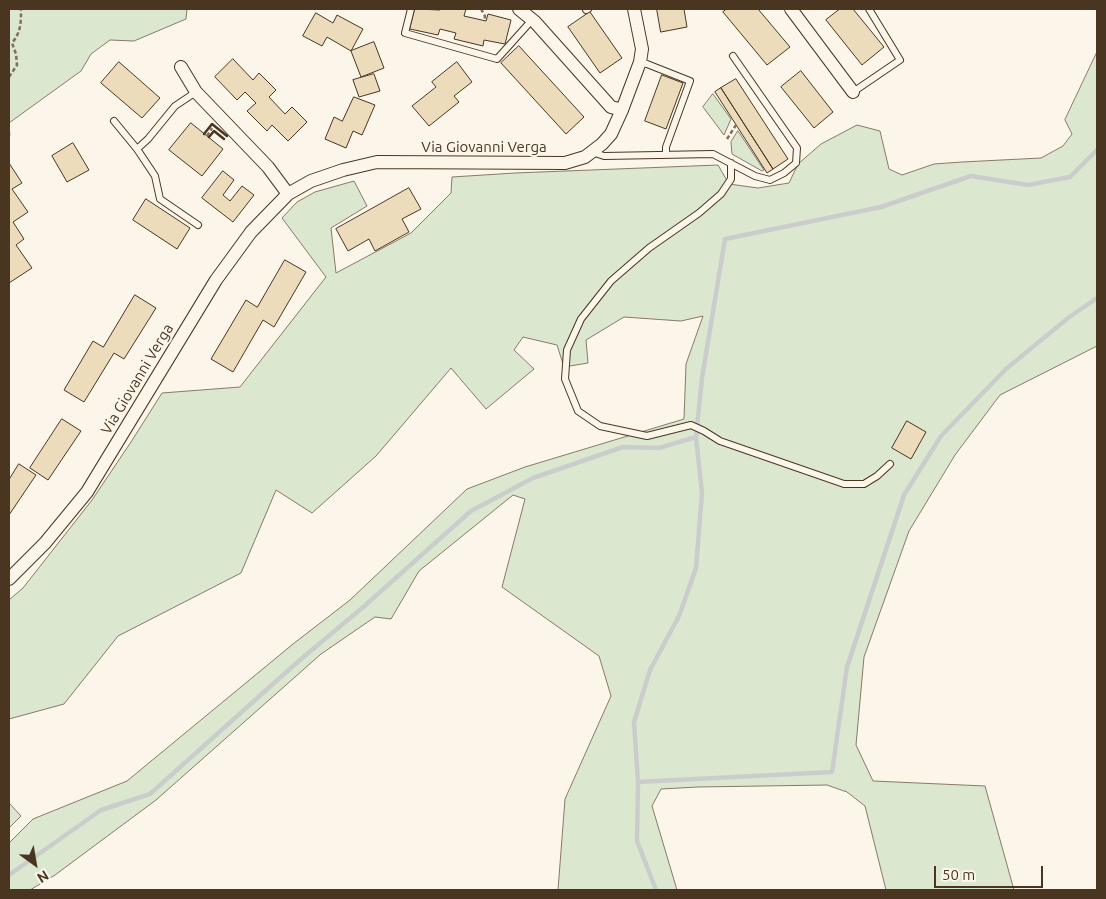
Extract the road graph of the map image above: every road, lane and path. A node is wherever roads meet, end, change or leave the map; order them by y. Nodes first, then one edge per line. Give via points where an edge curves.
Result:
1 (21, 9) edge
2 (411, 9) edge
3 (481, 9) edge
4 (518, 9) edge
5 (634, 9) edge
6 (791, 9) edge
7 (869, 9) edge
8 (532, 20) junction
9 (484, 21) dead end
10 (733, 56) dead end
11 (640, 62) junction
12 (181, 67) dead end
13 (9, 77) edge
14 (196, 92) junction
15 (853, 92) joint
16 (622, 110) junction
17 (114, 120) dead end
18 (736, 124) dead end
19 (215, 129) dead end
20 (9, 132) edge
21 (9, 136) edge
22 (207, 136) dead end
23 (727, 138) dead end
24 (137, 149) junction
25 (592, 152) junction
26 (666, 155) junction
27 (731, 163) junction
28 (288, 194) junction
29 (198, 225) dead end
30 (890, 464) dead end
31 (9, 579) edge

1 - 13 path via 18,35 12,43 17,65
2 - 8 lane via 405,33 497,59
3 - 9 path
4 - 8 street
5 - 11 street, Via Giovanni Verga via 642,49
6 - 15 street
7 - 15 lane via 900,60
8 - 16 street via 611,107
10 - 27 lane via 797,148 796,163 770,180
11 - 16 street, Via Giovanni Verga
11 - 26 lane via 690,81
12 - 14 street
14 - 24 lane via 175,106
14 - 28 street via 268,167
16 - 25 street, Via Giovanni Verga via 611,134
17 - 24 lane
18 - 23 path
19 - 22 path via 213,127
20 - 21 path
24 - 29 lane via 155,176 160,200
25 - 26 lane via 604,156
25 - 28 street, Via Giovanni Verga via 565,163 377,162 311,181
26 - 27 lane via 713,154
27 - 30 lane via 731,179 721,194 611,281 581,319 567,350 565,379 578,411 600,426 648,436 691,425 720,441 844,484 864,484
28 - 31 street, Via Giovanni Verga via 251,232 216,280 87,492 45,543

